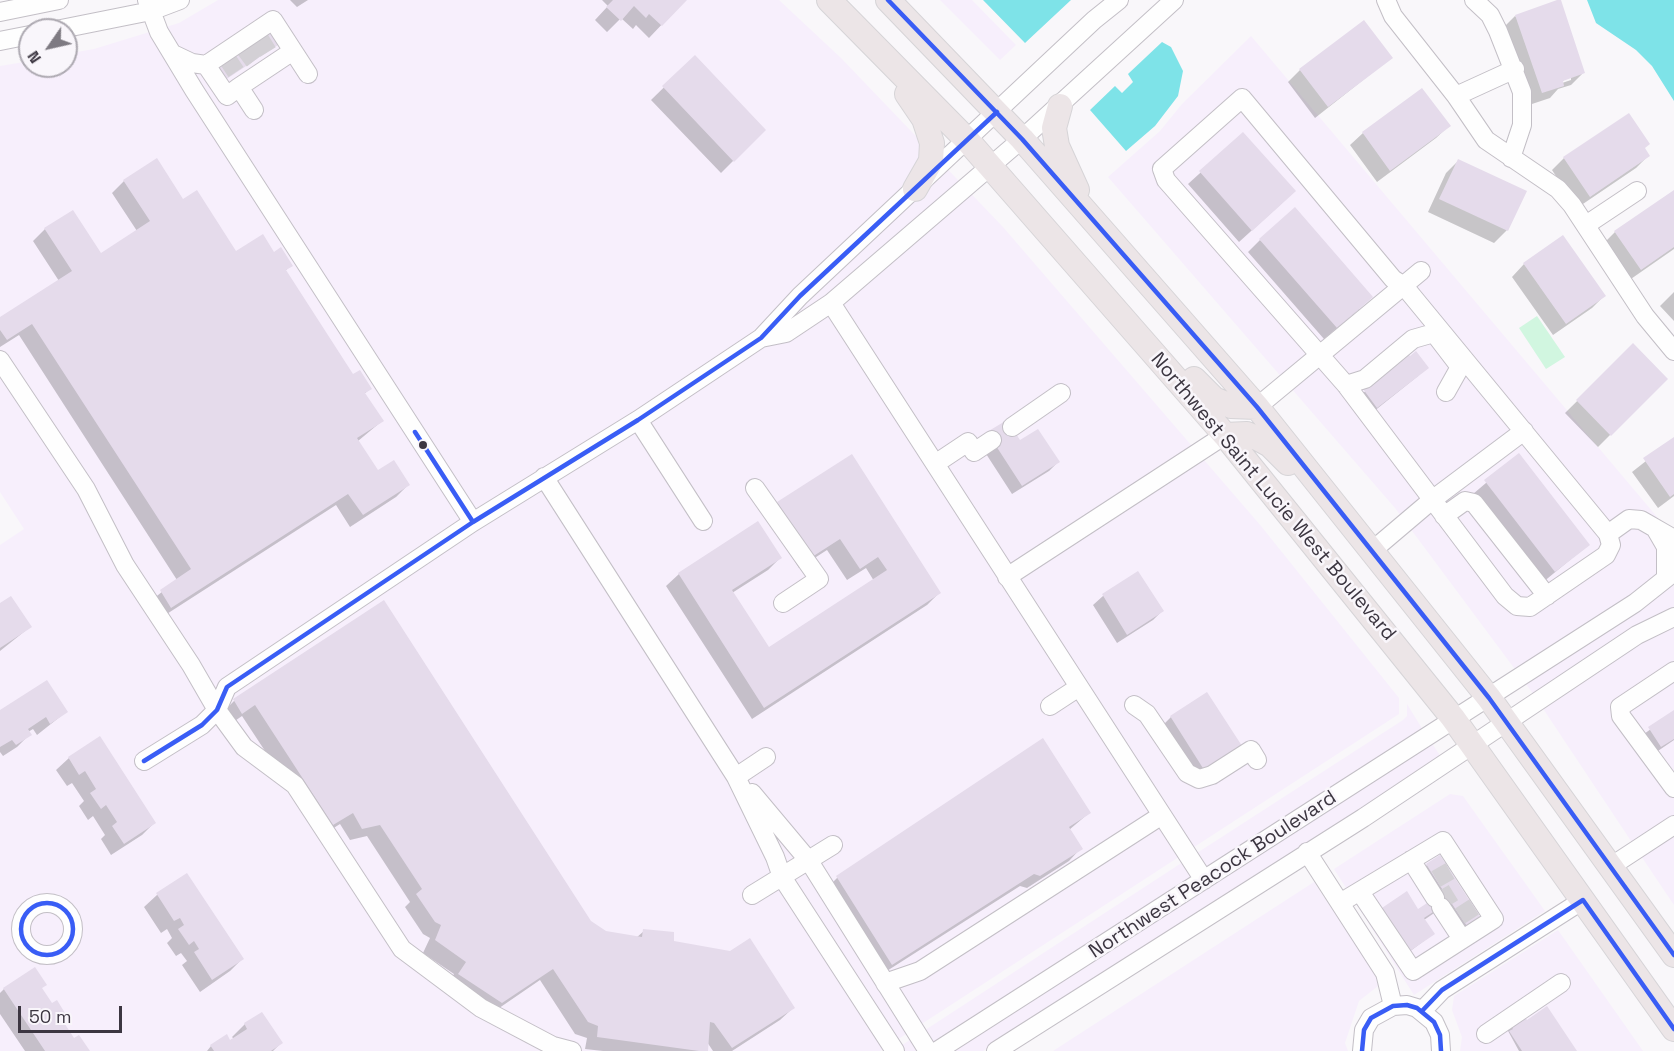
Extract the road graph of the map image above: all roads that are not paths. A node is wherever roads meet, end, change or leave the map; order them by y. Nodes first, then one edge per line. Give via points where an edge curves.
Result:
1 (59, 0) edge
2 (180, 0) edge
3 (888, 0) edge
4 (1119, 0) edge
5 (1174, 0) edge
6 (1386, 0) edge
7 (1474, 0) edge
8 (830, 1) edge
9 (149, 5) edge
10 (0, 12) edge
11 (78, 24) edge
12 (18, 37) edge
13 (0, 41) edge
14 (258, 51) junction
15 (293, 51) junction
16 (172, 54) junction
17 (206, 65) junction
18 (1515, 69) junction
19 (234, 71) junction
20 (308, 74) dead end
21 (1456, 96) junction
22 (1060, 106) junction
23 (254, 110) dead end
24 (997, 112) junction
25 (1022, 139) junction
26 (968, 141) junction
27 (1511, 158) junction
28 (990, 166) junction
29 (915, 189) junction
30 (1637, 190) dead end
31 (1082, 207) junction
32 (1586, 225) junction
33 (1043, 226) junction
34 (1421, 271) dead end
35 (1404, 286) junction
36 (831, 303) junction
37 (761, 338) junction
38 (1674, 351) edge
39 (1322, 356) junction
40 (0, 360) edge
41 (1346, 385) junction
42 (1446, 392) dead end
43 (1062, 393) dead end
44 (1257, 407) junction
45 (638, 420) junction
46 (1012, 427) dead end
47 (1524, 431) junction
48 (1226, 435) junction
49 (992, 440) dead end
50 (934, 464) junction
51 (544, 477) junction
52 (1457, 482) junction
53 (755, 488) dead end
54 (1432, 500) junction
55 (1473, 502) junction
56 (1444, 516) junction
57 (703, 521) dead end
58 (473, 522) junction
59 (1654, 526) junction
60 (1608, 534) junction
61 (1674, 539) edge
62 (1372, 550) junction
63 (1670, 575) edge
64 (1007, 577) junction
65 (1547, 596) junction
66 (783, 603) dead end
67 (1674, 616) edge
68 (1429, 620) junction
69 (1674, 671) edge
70 (1079, 687) junction
71 (1488, 698) junction
72 (1134, 705) dead end
73 (1050, 706) dead end
74 (217, 710) junction
75 (1453, 718) junction
76 (1507, 723) junction
77 (1473, 745) junction
78 (766, 757) dead end
79 (1257, 760) dead end
80 (144, 761) dead end
81 (736, 777) junction
82 (1672, 782) edge
83 (1162, 815) junction
84 (1674, 825) edge
85 (833, 845) dead end
86 (1307, 852) junction
87 (1411, 860) junction
88 (808, 861) junction
89 (1610, 867) junction
90 (782, 877) junction
91 (1204, 880) junction
92 (1466, 885) dead end
93 (1360, 892) junction
94 (752, 895) dead end
95 (1452, 895) junction
96 (1583, 900) junction
97 (1340, 903) junction
98 (1494, 919) junction
99 (1462, 939) junction
100 (1512, 945) junction
101 (1674, 955) edge
102 (1561, 982) dead end
103 (886, 985) junction
104 (1393, 1006) junction
105 (1422, 1011) junction
106 (1674, 1029) edge
107 (1486, 1034) dead end
108 (572, 1051) edge
109 (895, 1051) edge
110 (928, 1051) edge
111 (937, 1051) edge
112 (996, 1051) edge
113 (1362, 1051) edge
114 (1441, 1051) edge

1 - 10 street
2 - 9 street
3 - 24 main road
4 - 24 street
5 - 22 street
6 - 21 street via 1393,16
7 - 18 street via 1490,15
8 - 26 main road, Northwest Saint Lucie West Boulevard
8 - 29 main road via 853,38 913,101 924,119 933,151
9 - 11 street
9 - 16 street
12 - 13 street
14 - 15 street
14 - 15 street via 273,20
14 - 19 street
14 - 19 street
15 - 20 street
16 - 17 street
16 - 58 street
17 - 19 street
17 - 19 street via 226,96
18 - 21 street
18 - 27 street via 1522,92 1522,125
19 - 23 street
21 - 27 street via 1486,140
22 - 25 street
22 - 31 main road via 1054,128 1057,146
24 - 25 main road
24 - 26 street
25 - 28 street
25 - 31 main road
26 - 28 main road, Northwest Saint Lucie West Boulevard
26 - 29 street
27 - 32 street via 1558,189
28 - 33 main road, Northwest Saint Lucie West Boulevard
28 - 36 street
29 - 37 street via 800,296
30 - 32 street
31 - 44 main road
32 - 38 street via 1645,316
33 - 44 main road via 1065,233 1214,399 1231,406
33 - 48 main road, Northwest Saint Lucie West Boulevard
34 - 35 street
35 - 39 street
35 - 39 street via 1393,279 1242,98 1162,169 1166,180
35 - 47 street
36 - 37 street via 786,333
36 - 50 street
37 - 45 street
39 - 41 street
39 - 44 street
40 - 74 street via 86,489 125,564
41 - 42 street via 1365,379 1413,339 1434,333 1460,367
41 - 54 street
43 - 46 street
44 - 62 main road
45 - 51 street
45 - 57 street
47 - 52 street
47 - 60 street
48 - 64 street
48 - 68 main road via 1247,434 1270,445 1403,605
48 - 75 main road, Northwest Saint Lucie West Boulevard
49 - 50 street via 974,452 968,442
50 - 64 street
51 - 58 street
51 - 81 street
52 - 54 street
52 - 55 street
53 - 66 street via 819,579
54 - 56 street
54 - 62 street
55 - 56 street via 1465,501
55 - 65 street
56 - 65 street via 1505,596 1517,606 1530,607
58 - 74 street via 227,687
59 - 60 street via 1629,519
59 - 61 street
59 - 63 street via 1666,548
60 - 65 street via 1611,545 1606,555
62 - 68 main road
63 - 71 street, Northwest Peacock Boulevard via 1635,603
64 - 70 street
67 - 76 street, Northwest Peacock Boulevard via 1637,635
68 - 71 main road
69 - 82 street via 1620,707 1621,716
70 - 73 street
70 - 83 street
71 - 75 street, Northwest Peacock Boulevard
71 - 76 main road
72 - 79 street via 1147,714 1187,773 1199,779 1212,776 1251,750
74 - 80 street via 202,725
74 - 108 street via 244,747 295,786 402,949 481,1008 553,1046
75 - 77 main road, Northwest Saint Lucie West Boulevard
75 - 91 street, Northwest Peacock Boulevard
76 - 77 street, Northwest Peacock Boulevard
76 - 89 main road
77 - 86 street, Northwest Peacock Boulevard
77 - 96 main road, Northwest Saint Lucie West Boulevard
78 - 81 street
81 - 88 street
81 - 90 street
83 - 91 street
83 - 103 street via 920,971
84 - 89 street
85 - 88 street
86 - 97 street
86 - 112 street, Northwest Peacock Boulevard
87 - 93 street
87 - 95 street
87 - 95 street via 1443,840
88 - 90 street
88 - 103 street
89 - 101 main road
90 - 94 street
90 - 109 street
91 - 111 street, Northwest Peacock Boulevard
92 - 95 street
93 - 97 street
93 - 99 street via 1413,971
95 - 98 street
95 - 99 street
96 - 100 street
96 - 106 main road, Northwest Saint Lucie West Boulevard
97 - 104 street via 1385,973
98 - 99 street
98 - 100 street
100 - 105 street via 1442,990
102 - 107 street
103 - 110 street
104 - 105 street via 1407,1005
104 - 113 street via 1371,1018 1364,1030
105 - 114 street via 1437,1028

